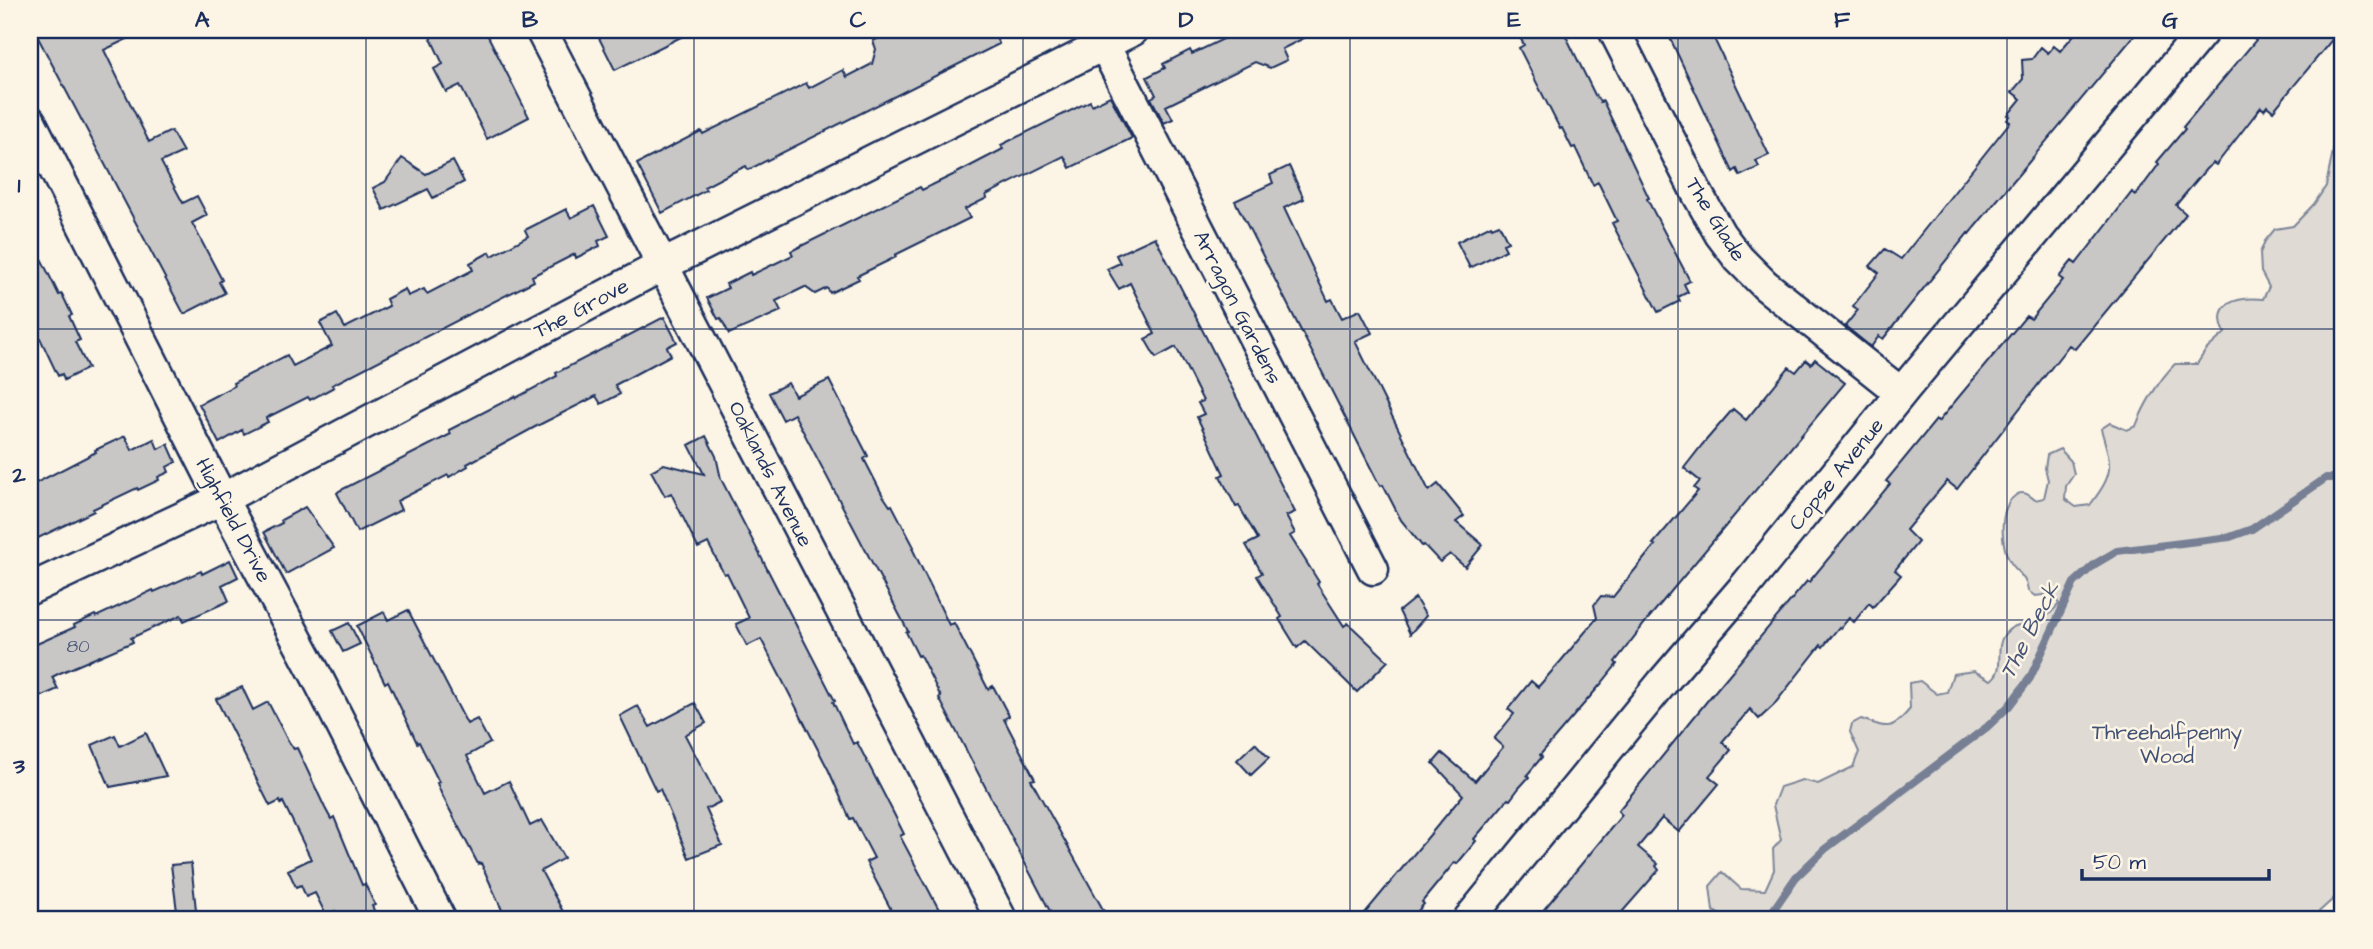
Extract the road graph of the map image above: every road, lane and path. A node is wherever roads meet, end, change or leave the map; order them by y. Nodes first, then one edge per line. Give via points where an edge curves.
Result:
1 (541, 30) edge
2 (1133, 30) edge
3 (1614, 30) edge
4 (2204, 30) edge
5 (1104, 45) junction
6 (30, 121) edge
7 (663, 265) junction
8 (1901, 393) junction
9 (222, 499) junction
10 (1373, 569) dead end
11 (30, 589) edge
12 (440, 919) edge
13 (1001, 919) edge
14 (1469, 919) edge

1 - 7 street, Oaklands Avenue
2 - 5 street, The Grove
3 - 8 street, The Glade via 1698,195 1739,259
4 - 8 street, Copse Avenue
5 - 7 street, The Grove
5 - 10 street, Arragon Gardens
6 - 9 street, Highfield Drive
7 - 9 street, The Grove
7 - 13 street, Oaklands Avenue
8 - 14 street, Copse Avenue
9 - 11 street, The Grove
9 - 12 street, Highfield Drive

